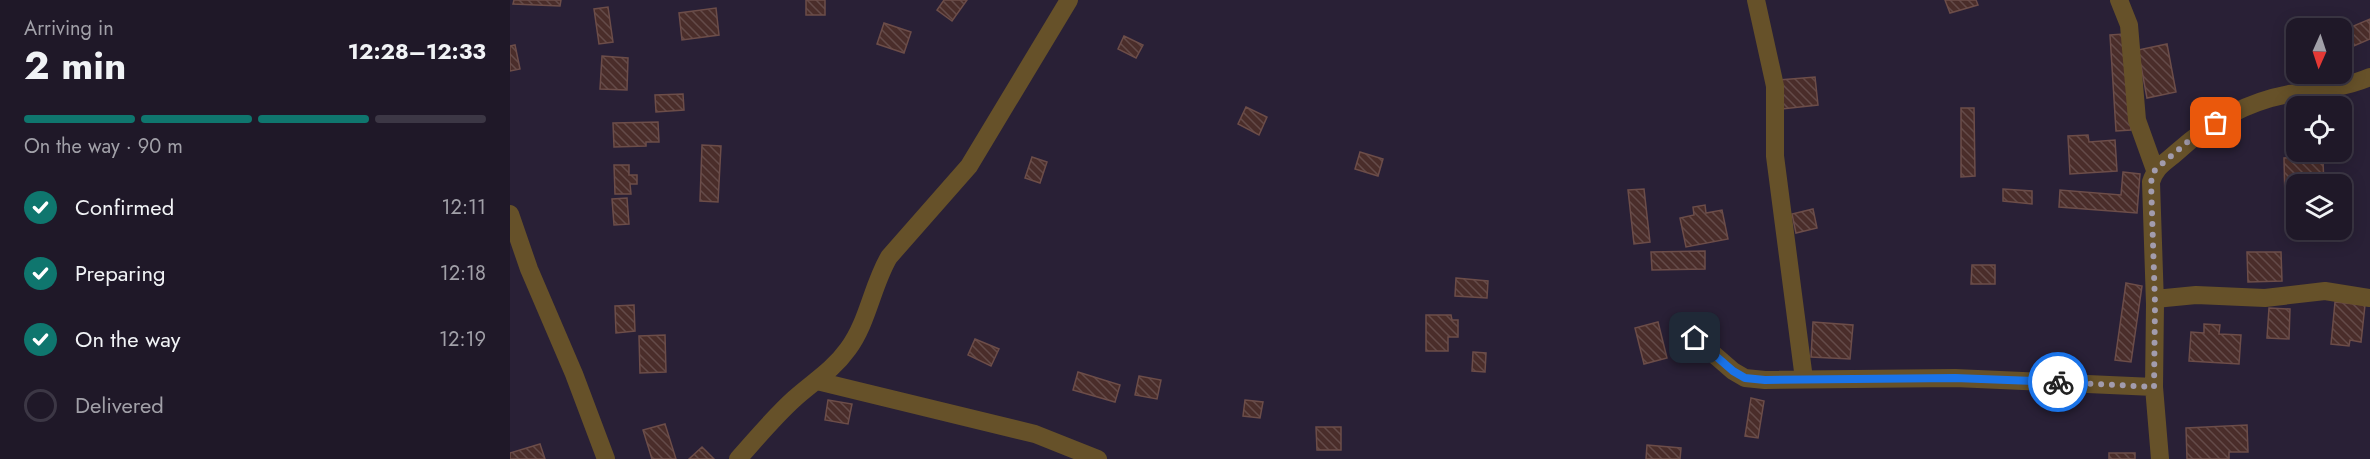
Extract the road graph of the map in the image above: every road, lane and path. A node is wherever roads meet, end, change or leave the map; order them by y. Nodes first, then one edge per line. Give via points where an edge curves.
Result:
1 (1069, 0) edge
2 (1756, 0) edge
3 (2119, 0) edge
4 (2370, 77) edge
5 (2155, 170) junction
6 (510, 214) edge
7 (2370, 298) edge
8 (2155, 299) junction
9 (1695, 338) dead end
10 (1804, 379) junction
11 (817, 381) junction
12 (2154, 387) junction
13 (606, 459) edge
14 (738, 459) edge
15 (1098, 459) edge
16 (2160, 459) edge

1 - 11 street via 969,166 889,257 849,348
2 - 10 street via 1775,86 1775,156
3 - 5 street via 2128,25 2137,120
4 - 5 street via 2249,104 2199,132
5 - 8 street via 2151,193
6 - 13 street
7 - 8 street via 2325,291 2265,298 2196,295
8 - 12 street
9 - 10 street via 1745,378
10 - 12 street via 1955,378
11 - 14 street via 779,414
11 - 15 street via 1035,434
12 - 16 street

